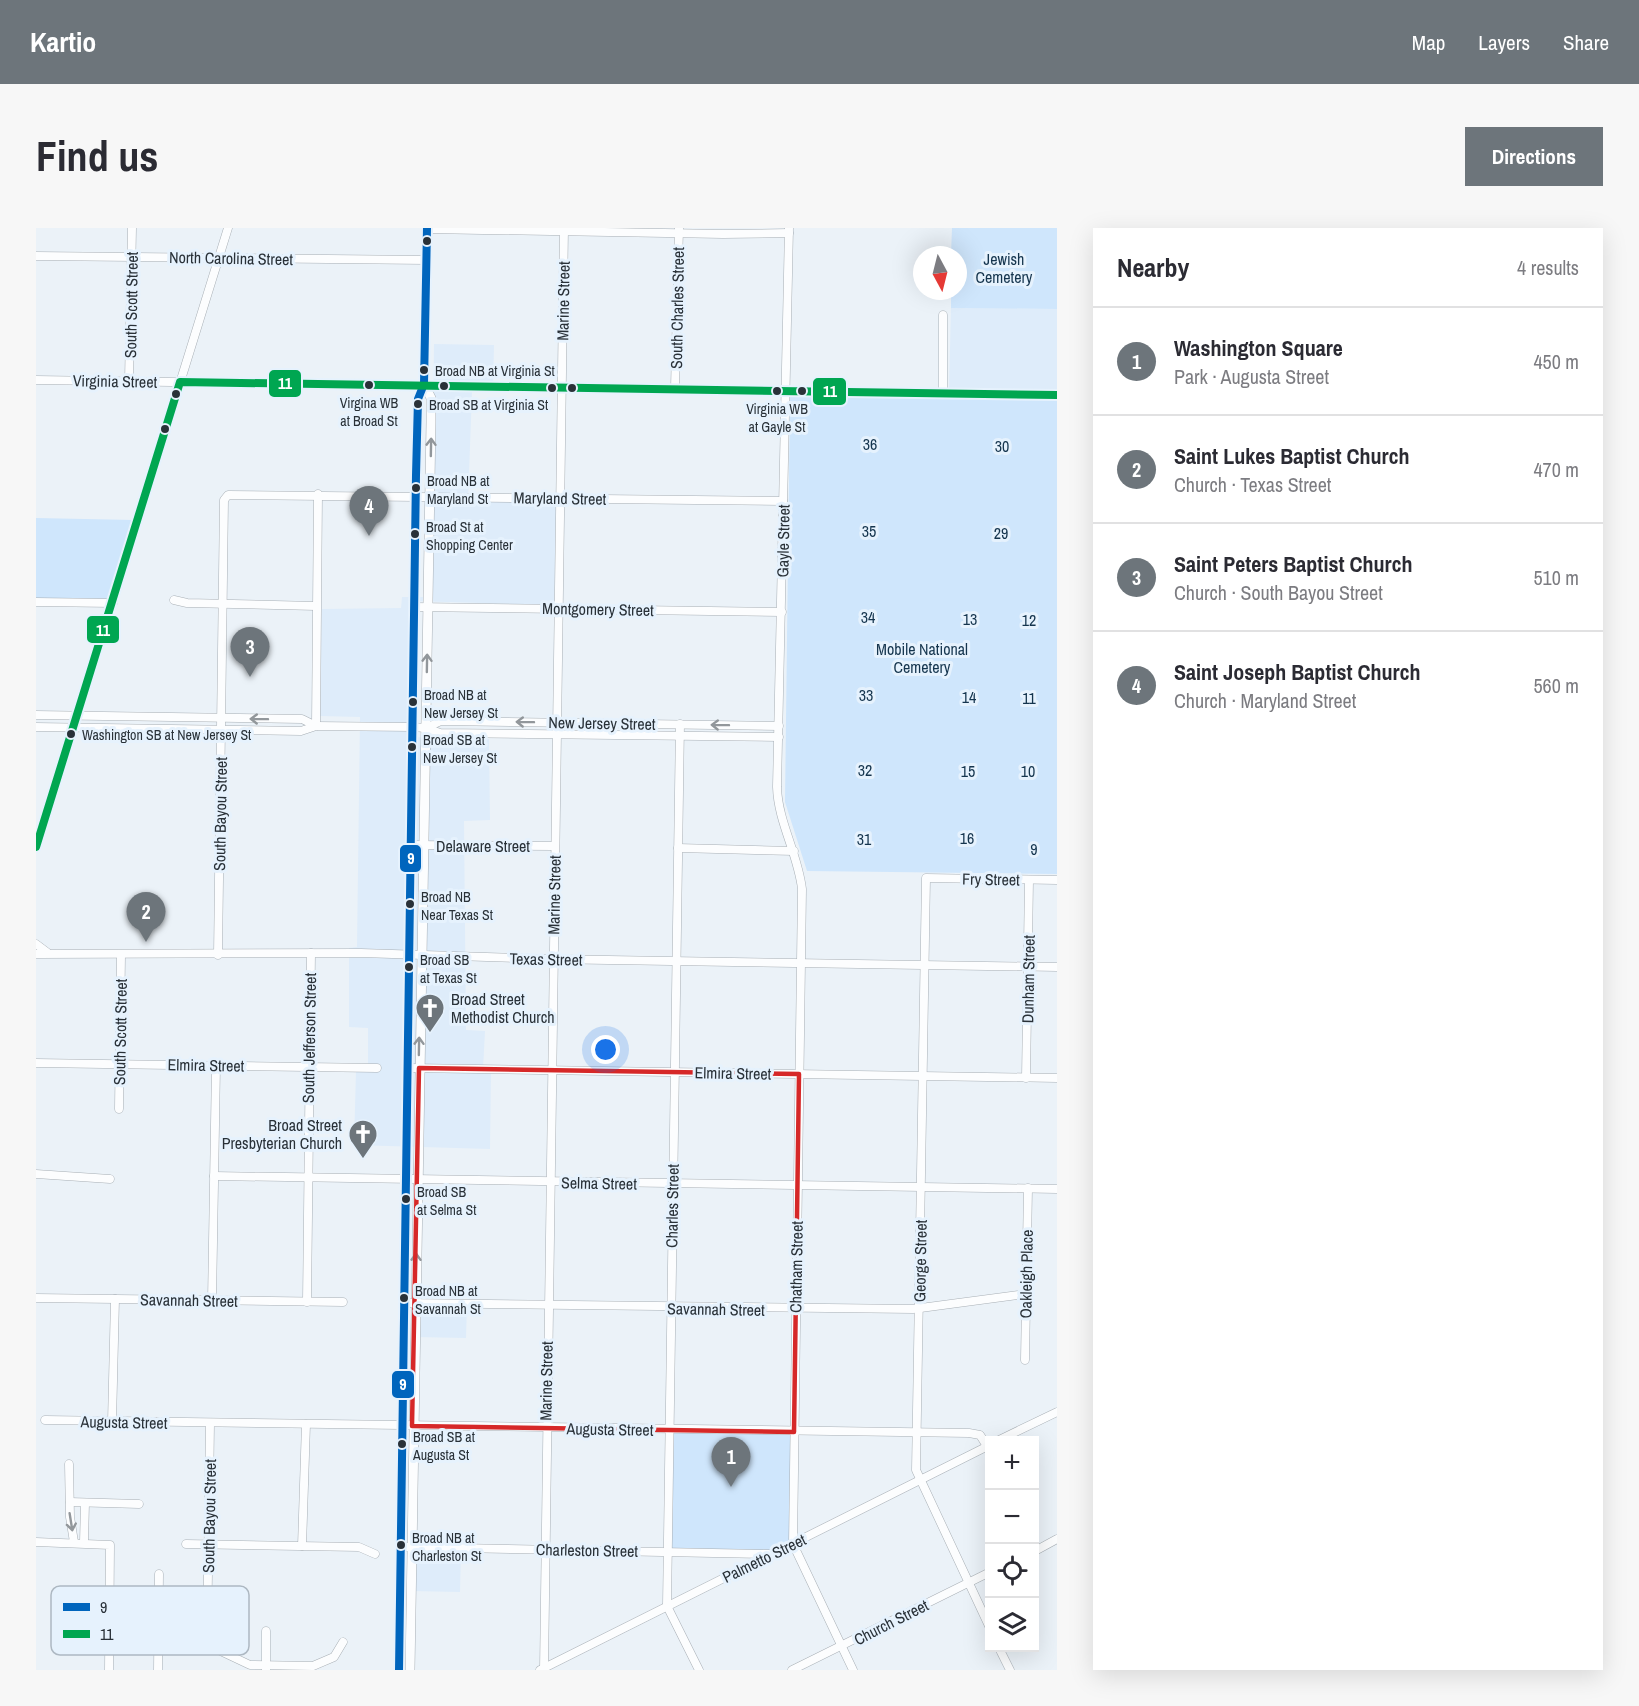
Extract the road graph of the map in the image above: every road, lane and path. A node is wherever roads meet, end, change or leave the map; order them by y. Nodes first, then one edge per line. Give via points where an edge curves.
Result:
1 (132, 228) edge
2 (228, 228) edge
3 (427, 228) edge
4 (564, 230) edge
5 (789, 230) edge
6 (679, 231) edge
7 (36, 256) edge
8 (132, 257) junction
9 (219, 258) junction
10 (426, 260) junction
11 (943, 315) dead end
12 (36, 380) edge
13 (129, 381) junction
14 (180, 382) junction
15 (424, 384) junction
16 (561, 387) junction
17 (675, 388) junction
18 (786, 390) junction
19 (943, 393) junction
20 (1057, 395) edge
21 (318, 494) junction
22 (228, 495) joint
23 (416, 495) junction
24 (430, 496) junction
25 (559, 499) junction
26 (783, 501) junction
27 (174, 600) dead end
28 (36, 602) edge
29 (113, 603) junction
30 (222, 604) junction
31 (316, 606) junction
32 (414, 607) junction
33 (428, 607) junction
34 (557, 609) junction
35 (782, 612) junction
36 (36, 715) edge
37 (78, 716) junction
38 (120, 717) junction
39 (222, 718) junction
40 (555, 723) junction
41 (681, 724) junction
42 (316, 726) junction
43 (779, 726) junction
44 (36, 727) edge
45 (412, 727) junction
46 (75, 728) junction
47 (120, 728) junction
48 (426, 728) junction
49 (221, 729) junction
50 (555, 735) junction
51 (680, 735) junction
52 (779, 737) junction
53 (411, 797) junction
54 (425, 797) junction
55 (37, 842) edge
56 (410, 846) junction
57 (424, 846) junction
58 (555, 846) junction
59 (678, 848) junction
60 (794, 851) junction
61 (926, 878) joint
62 (1029, 879) junction
63 (1057, 880) edge
64 (36, 944) edge
65 (311, 953) junction
66 (36, 954) edge
67 (49, 954) junction
68 (121, 955) junction
69 (218, 956) junction
70 (416, 956) junction
71 (553, 959) junction
72 (675, 961) junction
73 (801, 962) junction
74 (924, 964) junction
75 (1028, 966) junction
76 (1057, 967) edge
77 (36, 1063) edge
78 (119, 1064) junction
79 (216, 1066) junction
80 (309, 1067) junction
81 (377, 1068) dead end
82 (414, 1068) junction
83 (551, 1071) junction
84 (674, 1072) junction
85 (799, 1074) junction
86 (922, 1076) junction
87 (1026, 1078) junction
88 (1057, 1078) edge
89 (119, 1109) dead end
90 (36, 1174) edge
91 (214, 1176) junction
92 (307, 1178) junction
93 (111, 1179) dead end
94 (412, 1180) junction
95 (549, 1182) junction
96 (672, 1184) junction
97 (797, 1186) junction
98 (921, 1187) junction
99 (1028, 1188) junction
100 (1057, 1189) edge
101 (1026, 1294) junction
102 (36, 1298) edge
103 (115, 1299) junction
104 (212, 1301) junction
105 (307, 1302) junction
106 (343, 1302) dead end
107 (410, 1304) junction
108 (547, 1305) junction
109 (671, 1308) junction
110 (796, 1309) junction
111 (919, 1309) junction
112 (1025, 1360) dead end
113 (1057, 1412) edge
114 (45, 1420) dead end
115 (112, 1422) junction
116 (210, 1423) junction
117 (306, 1424) junction
118 (408, 1426) junction
119 (545, 1428) junction
120 (670, 1430) junction
121 (794, 1432) junction
122 (916, 1433) junction
123 (1007, 1436) edge
124 (985, 1442) edge
125 (985, 1448) edge
126 (69, 1464) dead end
127 (919, 1481) junction
128 (70, 1502) junction
129 (85, 1503) junction
130 (139, 1503) dead end
131 (1057, 1539) edge
132 (36, 1542) edge
133 (74, 1542) junction
134 (84, 1542) junction
135 (209, 1544) junction
136 (793, 1544) junction
137 (186, 1545) dead end
138 (302, 1546) junction
139 (406, 1547) junction
140 (1039, 1549) edge
141 (544, 1550) junction
142 (668, 1552) junction
143 (375, 1554) dead end
144 (772, 1554) junction
145 (159, 1574) dead end
146 (985, 1574) edge
147 (968, 1583) junction
148 (110, 1586) edge
149 (159, 1586) edge
150 (208, 1586) edge
151 (667, 1606) junction
152 (985, 1618) edge
153 (266, 1631) dead end
154 (343, 1642) dead end
155 (842, 1646) junction
156 (1001, 1652) edge
157 (110, 1655) edge
158 (228, 1655) edge
159 (266, 1667) edge
160 (542, 1669) edge
161 (109, 1670) edge
162 (399, 1670) edge
163 (410, 1670) edge
164 (699, 1670) edge
165 (792, 1670) edge
166 (853, 1670) edge
167 (1010, 1670) edge

1 - 8 street, South Scott Street
2 - 9 street
3 - 4 street
3 - 10 main road
4 - 6 street
4 - 16 street, Marine Street
5 - 6 street
5 - 18 street, Gayle Street
6 - 17 street, South Charles Street
7 - 8 street, North Carolina Street
8 - 9 street, North Carolina Street
8 - 13 street, South Scott Street
9 - 10 street, North Carolina Street
9 - 14 street
10 - 15 main road
11 - 19 street
12 - 13 street, Virginia Street
13 - 14 street, Virginia Street
14 - 15 street, Virginia Street
14 - 29 street
15 - 16 street, Virginia Street
15 - 23 main road via 418,399
24 -> 15 main road via 431,398
16 - 17 street, Virginia Street
16 - 25 street, Marine Street
17 - 18 street, Virginia Street
18 - 19 street, Virginia Street
18 - 26 street, Gayle Street
19 - 20 street, Virginia Street
21 - 22 street, Maryland Street
21 - 23 street, Maryland Street
21 - 31 street
22 - 30 street, South Bayou Street via 224,500
23 - 24 street, Maryland Street
23 - 32 main road
24 - 25 street, Maryland Street
24 - 33 main road
25 - 26 street, Maryland Street
25 - 34 street, Marine Street
26 - 35 street, Gayle Street
27 - 30 street
28 - 29 street
29 - 37 street
30 - 31 street
30 - 39 street, South Bayou Street
31 - 42 street
32 - 33 street, Montgomery Street
32 - 45 main road
33 - 34 street, Montgomery Street
48 -> 33 main road
34 - 35 street, Montgomery Street
34 - 40 street, Marine Street
35 - 43 street, Gayle Street
36 - 37 street, New Jersey Street
37 - 38 street, New Jersey Street
37 - 46 street
38 - 39 street, New Jersey Street
38 - 47 street
42 -> 39 street, New Jersey Street via 302,719
39 - 49 street, South Bayou Street
40 - 41 street, New Jersey Street
40 -> 48 street, New Jersey Street via 441,721
40 - 50 street, Marine Street
43 -> 41 street, New Jersey Street
41 - 51 street, Charles Street
42 - 45 street, New Jersey Street
42 - 49 street, New Jersey Street via 301,730
43 - 52 street, Gayle Street
44 - 46 street, New Jersey Street
45 - 48 street, New Jersey Street
45 - 53 main road
46 - 47 street, New Jersey Street
46 - 55 street
47 - 49 street, New Jersey Street
48 - 50 street, New Jersey Street via 440,733
48 - 54 main road
49 - 69 street, South Bayou Street
50 - 51 street, New Jersey Street
50 - 58 street, Marine Street
51 - 52 street, New Jersey Street
51 - 59 street, Charles Street
52 - 60 street, Gayle Street via 777,802
53 - 54 street
53 - 56 main road
54 - 57 main road
56 - 57 street, Delaware Street
56 - 70 main road
57 - 58 street, Delaware Street
57 - 70 main road
58 - 71 street, Marine Street
59 - 60 street
59 - 72 street, Charles Street
60 - 73 street, Chatham Street via 802,889
61 - 62 street, Fry Street
61 - 74 street, George Street
62 - 63 street, Fry Street
62 - 75 street, Dunham Street
64 - 67 street
65 - 69 street, Texas Street
65 - 70 street, Texas Street
65 - 80 street, South Jefferson Street
66 - 67 street, Texas Street
67 - 68 street, Texas Street
68 - 69 street, Texas Street
68 - 78 street, South Scott Street
70 - 71 street, Texas Street
70 - 82 main road
71 - 72 street, Texas Street
71 - 83 street, Marine Street
72 - 73 street, Texas Street
72 - 84 street, Charles Street
73 - 74 street, Texas Street
73 - 85 street, Chatham Street
74 - 75 street, Texas Street
74 - 86 street, George Street
75 - 76 street, Texas Street
75 - 87 street, Dunham Street
77 - 78 street, Elmira Street
78 - 79 street, Elmira Street
78 - 89 street, South Scott Street
79 - 80 street, Elmira Street
79 - 91 street
80 - 81 street, Elmira Street
80 - 92 street, South Jefferson Street
82 - 83 street, Elmira Street
82 - 94 main road
83 - 84 street, Elmira Street
83 - 95 street, Marine Street
84 - 85 street, Elmira Street
84 - 96 street, Charles Street
85 - 86 street, Elmira Street
85 - 97 street, Chatham Street
86 - 87 street, Elmira Street
86 - 98 street, George Street
87 - 88 street, Elmira Street
90 - 93 street
91 - 92 street, Selma Street
91 - 104 street
92 - 94 street, Selma Street
92 - 105 street, South Jefferson Street
94 - 95 street, Selma Street
94 - 107 main road
95 - 96 street, Selma Street
95 - 108 street, Marine Street
96 - 97 street, Selma Street
96 - 109 street, Charles Street
97 - 98 street, Selma Street
97 - 110 street, Chatham Street
98 - 99 street, Selma Street
98 - 111 street, George Street
99 - 100 street, Selma Street
99 - 101 street, Oakleigh Place
101 - 111 street, Savannah Street
101 - 112 street, Oakleigh Place
102 - 103 street, Savannah Street
103 - 104 street, Savannah Street
103 - 115 street
104 - 105 street, Savannah Street
105 - 106 street, Savannah Street
107 - 108 street, Savannah Street
107 - 118 main road
108 - 109 street, Savannah Street
108 - 119 street, Marine Street
109 - 110 street, Savannah Street
109 - 120 street, Charles Street
110 - 111 street, Savannah Street
110 - 121 street, Chatham Street
111 - 122 street, George Street
113 - 123 street
114 - 115 street, Augusta Street
115 - 116 street, Augusta Street
116 - 117 street, Augusta Street
116 - 135 street, South Bayou Street
117 - 118 street, Augusta Street
117 - 138 street
118 - 119 street, Augusta Street
118 - 139 main road
119 - 120 street, Augusta Street
119 - 141 street, Marine Street
120 - 121 street, Augusta Street
120 - 142 street, Charles Street
121 - 122 street, Augusta Street
121 - 136 street, Chatham Street
122 - 124 street, Augusta Street via 969,1433 980,1435
122 - 127 street, George Street
125 - 127 street, Palmetto Street
126 - 128 street
127 - 136 street, Palmetto Street
127 - 147 street, George Street
128 - 129 street
128 -> 133 street
129 - 130 street
129 - 134 street
131 - 140 street
132 - 133 street
133 - 134 street
134 - 148 street via 110,1545
135 - 137 street
135 - 138 street
135 - 150 street, South Bayou Street
136 - 144 street, Palmetto Street
136 - 155 street, Chatham Street
138 - 143 street via 359,1547
139 - 141 street, Charleston Street
139 - 162 main road
139 - 163 main road
141 - 142 street, Charleston Street
141 - 160 street, Marine Street
142 - 144 street, Charleston Street
142 - 151 street, Charles Street
144 - 151 street, Palmetto Street
145 - 149 street
146 - 147 street, Church Street
147 - 152 street, George Street
147 - 155 street, Church Street
151 - 160 street, Palmetto Street
151 - 164 street, Charles Street
153 - 159 street
154 - 159 street via 325,1663
155 - 165 street, Church Street
155 - 166 street, Chatham Street
156 - 167 street
157 - 161 street
158 - 159 street

